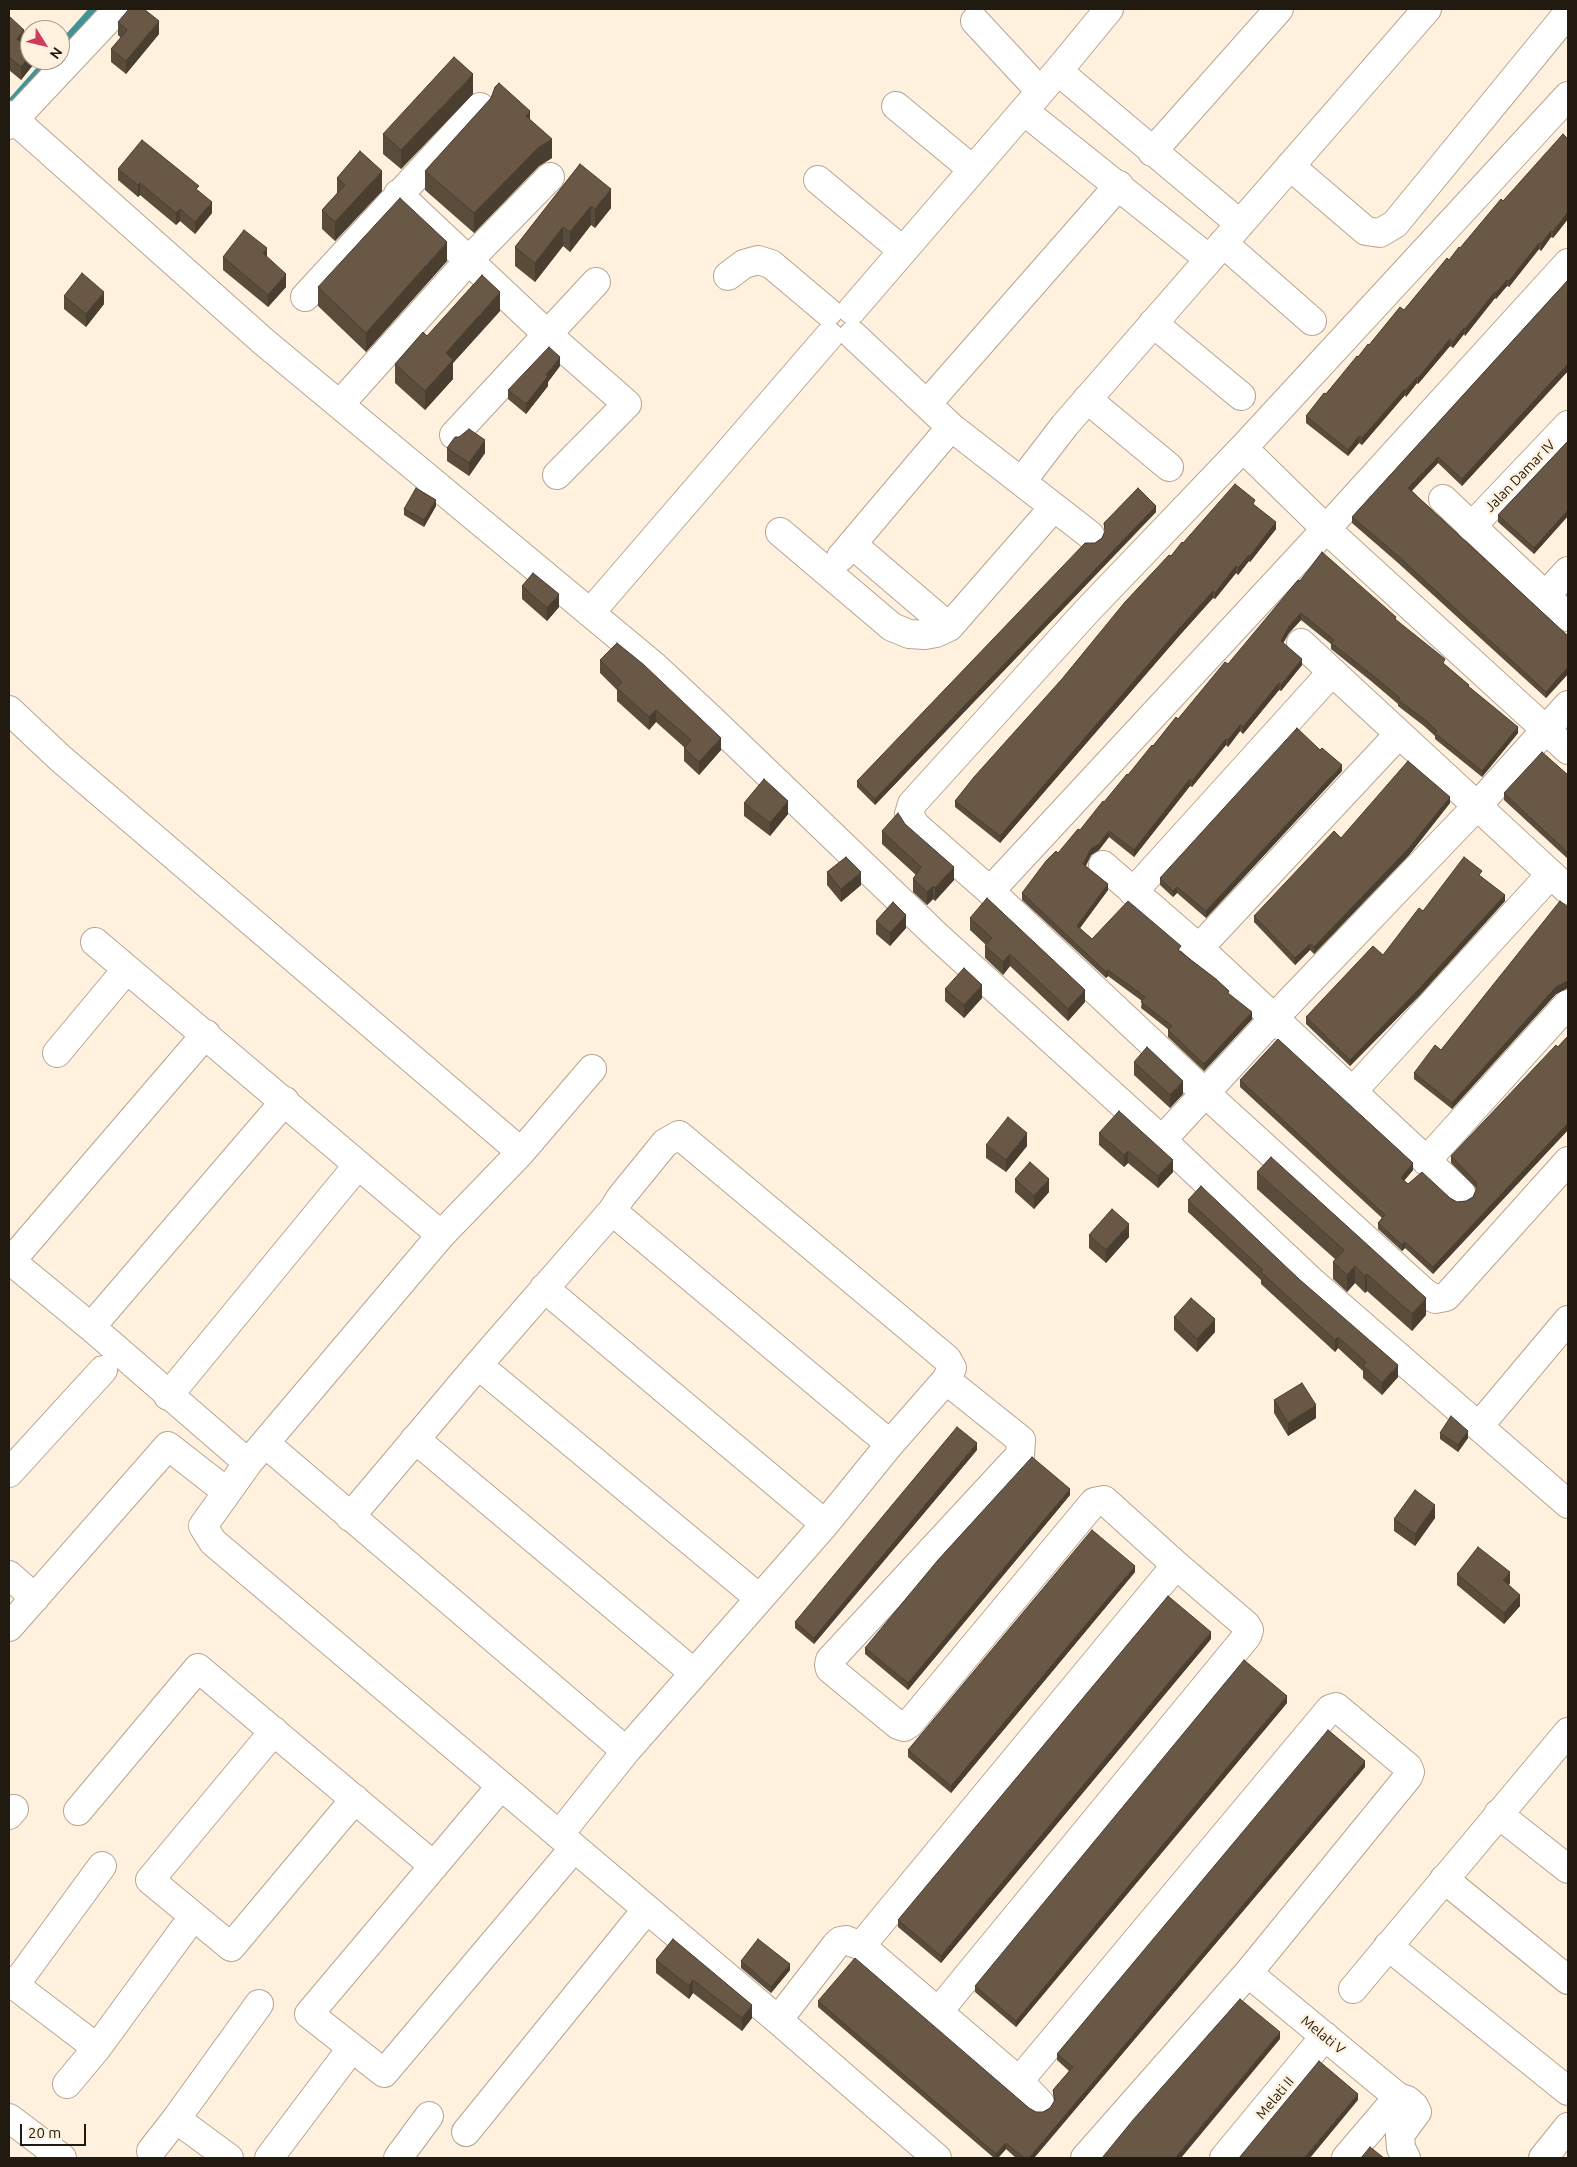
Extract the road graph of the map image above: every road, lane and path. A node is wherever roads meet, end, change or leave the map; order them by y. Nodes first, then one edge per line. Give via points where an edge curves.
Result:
1 (118, 9) edge
2 (1107, 9) edge
3 (1279, 9) edge
4 (1426, 9) edge
5 (1568, 13) edge
6 (975, 21) dead end
7 (1041, 91) junction
8 (1568, 97) edge
9 (896, 106) dead end
10 (480, 107) edge
11 (10, 120) edge
12 (1152, 152) junction
13 (1290, 166) junction
14 (972, 169) junction
15 (550, 177) dead end
16 (818, 180) dead end
17 (1118, 185) junction
18 (398, 194) junction
19 (1224, 242) junction
20 (903, 251) junction
21 (470, 259) junction
22 (1568, 263) edge
23 (728, 276) dead end
24 (596, 282) dead end
25 (305, 297) dead end
26 (1312, 321) dead end
27 (840, 323) junction
28 (1153, 323) junction
29 (548, 334) junction
30 (1241, 396) dead end
31 (1087, 399) junction
32 (340, 404) junction
33 (927, 404) junction
34 (1568, 425) edge
35 (952, 427) junction
36 (454, 435) edge
37 (1244, 448) junction
38 (1169, 467) dead end
39 (557, 475) dead end
40 (1022, 481) junction
41 (1442, 500) dead end
42 (1054, 507) junction
43 (1471, 527) junction
44 (1326, 529) junction
45 (780, 532) dead end
46 (1090, 535) dead end
47 (853, 545) junction
48 (1568, 571) edge
49 (827, 572) junction
50 (1545, 596) junction
51 (590, 613) junction
52 (1568, 616) edge
53 (949, 627) junction
54 (1301, 644) dead end
55 (1332, 672) junction
56 (1568, 705) edge
57 (9, 710) edge
58 (1546, 729) junction
59 (1399, 734) junction
60 (1568, 750) edge
61 (1478, 806) junction
62 (1103, 865) dead end
63 (1560, 882) edge
64 (990, 891) junction
65 (1133, 892) junction
66 (95, 942) dead end
67 (1199, 948) junction
68 (128, 969) junction
69 (1568, 1004) edge
70 (1274, 1018) junction
71 (206, 1034) junction
72 (57, 1053) dead end
73 (592, 1069) dead end
74 (1352, 1092) junction
75 (1205, 1093) junction
76 (285, 1102) junction
77 (1162, 1140) junction
78 (520, 1152) junction
79 (1568, 1160) edge
80 (1426, 1161) junction
81 (358, 1165) junction
82 (1461, 1193) dead end
83 (612, 1211) junction
84 (441, 1236) junction
85 (10, 1262) edge
86 (544, 1288) junction
87 (1568, 1320) edge
88 (90, 1327) junction
89 (478, 1365) junction
90 (103, 1370) dead end
91 (946, 1380) junction
92 (168, 1396) junction
93 (1479, 1426) junction
94 (415, 1439) junction
95 (890, 1444) junction
96 (257, 1453) junction
97 (9, 1473) edge
98 (227, 1492) junction
99 (1568, 1504) edge
100 (350, 1517) junction
101 (825, 1524) junction
102 (1176, 1565) junction
103 (9, 1575) edge
104 (34, 1598) junction
105 (759, 1598) junction
106 (9, 1627) edge
107 (694, 1673) junction
108 (274, 1731) junction
109 (1568, 1732) edge
110 (626, 1751) junction
111 (501, 1786) junction
112 (355, 1799) junction
113 (78, 1811) dead end
114 (1498, 1814) junction
115 (567, 1841) junction
116 (102, 1866) dead end
117 (434, 1866) junction
118 (1568, 1869) edge
119 (1444, 1880) junction
120 (647, 1909) junction
121 (184, 1929) dead end
122 (861, 1946) junction
123 (1388, 1946) junction
124 (1248, 1973) junction
125 (1568, 1980) edge
126 (12, 1983) edge
127 (1353, 1989) dead end
128 (259, 2004) dead end
129 (938, 2012) junction
130 (778, 2020) junction
131 (1325, 2036) junction
132 (97, 2048) junction
133 (345, 2057) dead end
134 (1019, 2081) junction
135 (67, 2084) dead end
136 (1568, 2091) edge
137 (1398, 2097) junction
138 (1040, 2102) dead end
139 (429, 2116) dead end
140 (9, 2118) edge
141 (176, 2119) junction
142 (1568, 2126) edge
143 (466, 2132) dead end
144 (151, 2151) dead end
145 (62, 2158) edge
146 (229, 2158) edge
147 (269, 2158) edge
148 (398, 2158) edge
149 (937, 2158) edge
150 (1085, 2158) edge
151 (1224, 2158) edge
152 (1346, 2158) edge
153 (1406, 2158) edge
154 (1543, 2158) edge

1 - 11 street
2 - 7 street
3 - 12 street
4 - 13 street
5 - 13 street via 1395,224 1380,233 1366,231
6 - 7 street
7 - 12 street
7 - 14 street
7 - 17 street
8 - 37 street
9 - 14 street
10 - 18 street
11 - 32 street via 264,342
12 - 19 street
13 - 19 street
14 - 20 street
15 - 21 street
16 - 20 street
17 - 19 street
17 - 33 street
18 - 21 street
18 - 25 street
19 - 26 street
19 - 28 street
20 - 27 street
21 - 29 street
21 - 32 street
22 - 44 street
23 - 27 street via 744,264 758,260 771,264
24 - 29 street
27 - 33 street
27 - 51 street
28 - 30 street
28 - 31 street
29 - 36 street
29 - 39 street via 627,404
31 - 38 street
31 - 40 street
32 - 51 street
33 - 35 street
34 - 43 street, Jalan Damar IV
35 - 40 street
35 - 47 street
37 - 44 street
37 - 64 street via 1086,612 912,804 909,814 915,825
40 - 42 street
41 - 43 street
42 - 46 street
42 - 53 street
43 - 50 street
44 - 58 street
44 - 64 street
45 - 49 street
47 - 49 street
47 - 53 street
48 - 50 street
49 - 53 street via 892,627 909,634 925,635 936,634
50 - 52 street
51 - 77 street via 653,665 937,936
54 - 55 street
55 - 59 street
55 - 65 street
56 - 58 street
57 - 78 street
58 - 60 street
58 - 61 street
59 - 61 street
59 - 67 street
61 - 63 street
61 - 70 street
62 - 65 street
63 - 74 street
64 - 75 street
65 - 67 street
66 - 68 street
67 - 70 street
68 - 71 street
68 - 72 street
69 - 80 street
70 - 74 street
70 - 75 street
71 - 76 street
71 - 85 street
73 - 78 street
74 - 80 street
75 - 77 street
75 - 79 street via 1435,1299 1446,1297
76 - 81 street
76 - 88 street
77 - 93 street via 1309,1279
78 - 84 street
80 - 82 street
81 - 84 street
81 - 92 street
83 - 86 street
83 - 91 street via 665,1143 679,1135 947,1359 952,1368
83 - 95 street
84 - 96 street
85 - 88 street
86 - 89 street
86 - 101 street
87 - 93 street
88 - 92 street
89 - 94 street
89 - 105 street
90 - 97 street
91 - 95 street
91 - 102 street via 1021,1440 1020,1455 830,1660 830,1669 898,1725 904,1727 908,1724 1094,1502 1104,1500
92 - 96 street
93 - 99 street
94 - 100 street
94 - 107 street
95 - 101 street
96 - 98 street
96 - 100 street
98 - 104 street via 168,1446
98 - 111 street via 204,1526 213,1542
100 - 110 street
101 - 105 street
102 - 122 street
102 - 129 street via 1246,1625 1249,1630 1247,1636
103 - 104 street
104 - 106 street
105 - 107 street
107 - 110 street
108 - 112 street
108 - 112 street via 150,1880 231,1947
108 - 113 street via 198,1668
109 - 114 street
110 - 115 street
111 - 115 street
111 - 117 street
112 - 117 street
114 - 118 street
114 - 119 street
115 - 117 street via 384,2073 309,2014
115 - 120 street
116 - 126 street
119 - 123 street
119 - 125 street
120 - 130 street
120 - 143 street
121 - 132 street
122 - 129 street
122 - 130 street via 840,1941
123 - 127 street
123 - 136 street
124 - 131 street, Melati V
124 - 134 street via 1410,1772 1336,1708 1330,1710
124 - 150 street
126 - 132 street
128 - 141 street
129 - 134 street
130 - 149 street
131 - 137 street, Melati V
131 - 151 street, Melati II
132 - 135 street
133 - 147 street
134 - 138 street
137 - 152 street
137 - 153 street, Melati V via 1407,2100 1416,2112 1400,2135
139 - 148 street
140 - 145 street
141 - 144 street
141 - 146 street
142 - 154 street

